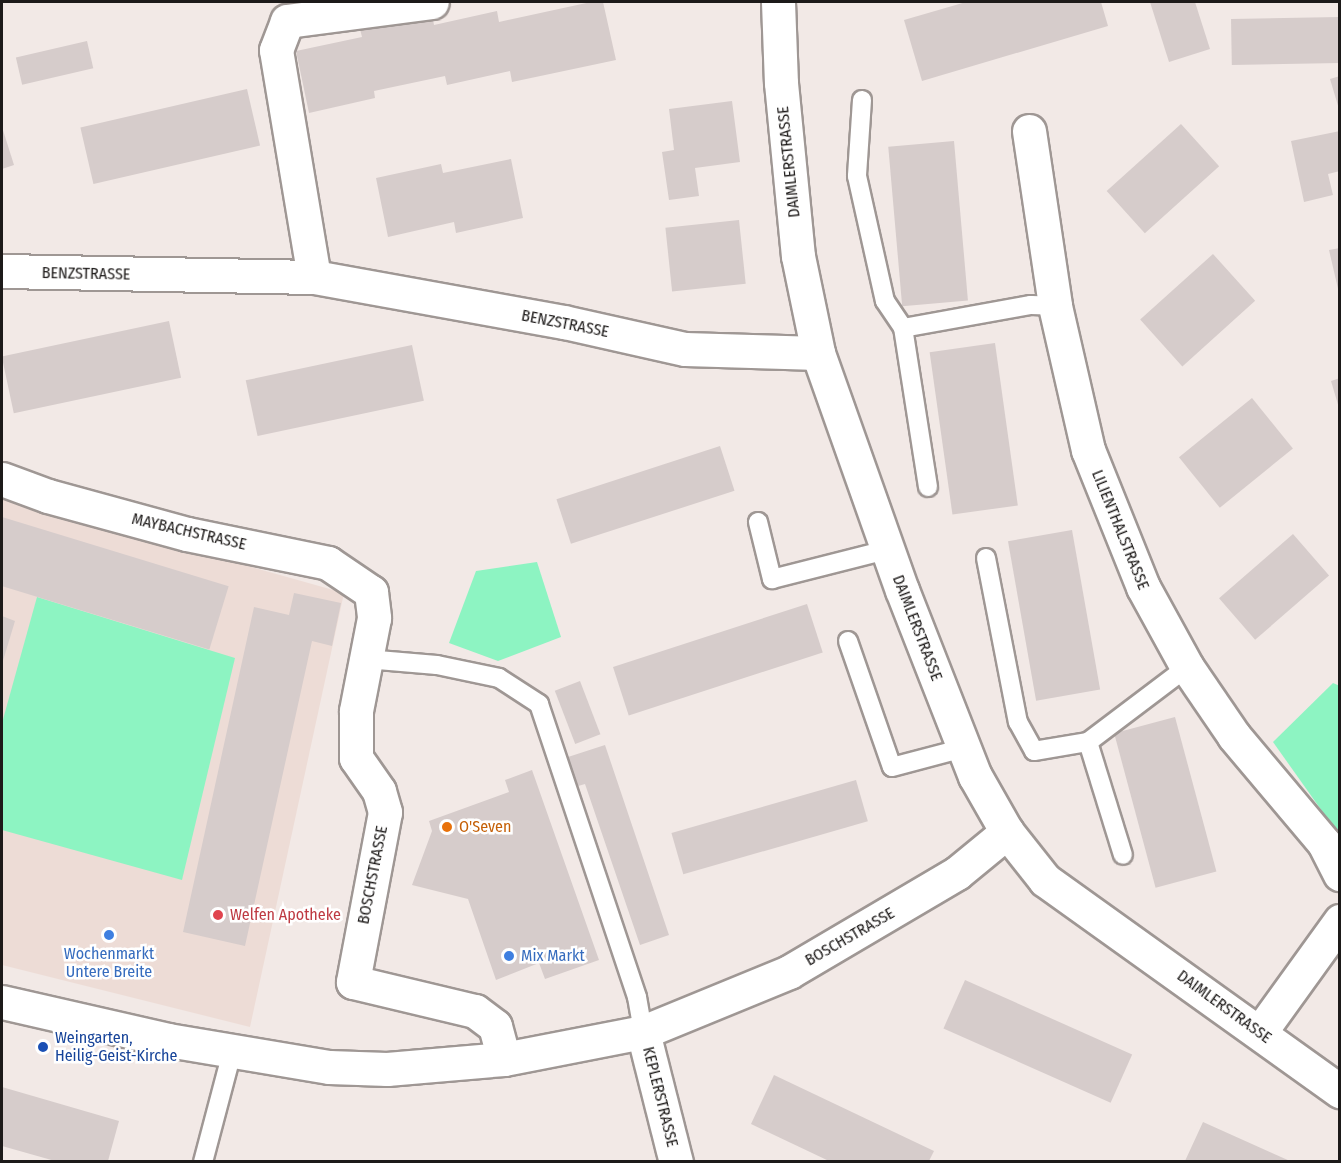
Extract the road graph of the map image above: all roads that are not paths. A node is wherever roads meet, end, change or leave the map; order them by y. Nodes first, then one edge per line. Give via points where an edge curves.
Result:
1 (432, 2) edge
2 (778, 2) edge
3 (862, 100) dead end
4 (1029, 131) dead end
5 (2, 272) edge
6 (314, 277) junction
7 (1055, 306) junction
8 (903, 328) junction
9 (818, 353) junction
10 (2, 479) edge
11 (928, 487) dead end
12 (758, 522) dead end
13 (887, 550) junction
14 (987, 558) dead end
15 (371, 592) joint
16 (848, 641) dead end
17 (366, 659) junction
18 (1187, 667) junction
19 (1088, 742) junction
20 (964, 747) junction
21 (1007, 832) junction
22 (1123, 855) dead end
23 (1340, 874) edge
24 (1340, 921) edge
25 (2, 1002) edge
26 (644, 1032) junction
27 (1260, 1032) junction
28 (232, 1052) junction
29 (504, 1059) junction
30 (1340, 1091) edge
31 (203, 1161) edge
32 (675, 1161) edge

1 - 6 street via 287,21 276,50
2 - 9 street, DAIMLERSTRASSE via 781,83 798,256
3 - 8 lane via 857,176 885,301
4 - 7 street, LILIENTHALSTRASSE
5 - 6 street, BENZSTRASSE
6 - 9 street, BENZSTRASSE via 564,322 685,349
7 - 8 lane via 1031,305
7 - 18 street, LILIENTHALSTRASSE via 1088,450 1143,587
8 - 11 lane
9 - 13 street, DAIMLERSTRASSE
10 - 15 street, MAYBACHSTRASSE via 48,496 186,534 328,563
12 - 13 lane via 772,579
13 - 20 street, DAIMLERSTRASSE
14 - 19 lane via 1018,722 1034,751
15 - 17 street, BOSCHSTRASSE via 374,618
16 - 20 lane via 892,767
17 - 26 lane via 437,665 499,678 539,704 637,997
17 - 29 street, BOSCHSTRASSE via 356,711 356,758 379,790 385,812 353,982 476,1011 495,1026
18 - 19 lane
18 - 23 street, LILIENTHALSTRASSE via 1234,736 1324,843
19 - 22 lane
20 - 21 street, DAIMLERSTRASSE via 975,776
21 - 26 street, BOSCHSTRASSE via 957,873 834,948 789,972
21 - 27 street, DAIMLERSTRASSE via 1045,880
24 - 27 street
25 - 28 street, BOSCHSTRASSE
26 - 29 street, BOSCHSTRASSE
26 - 32 street, KEPLERSTRASSE
27 - 30 street, DAIMLERSTRASSE
28 - 29 street, BOSCHSTRASSE via 329,1067 387,1069
28 - 31 lane

